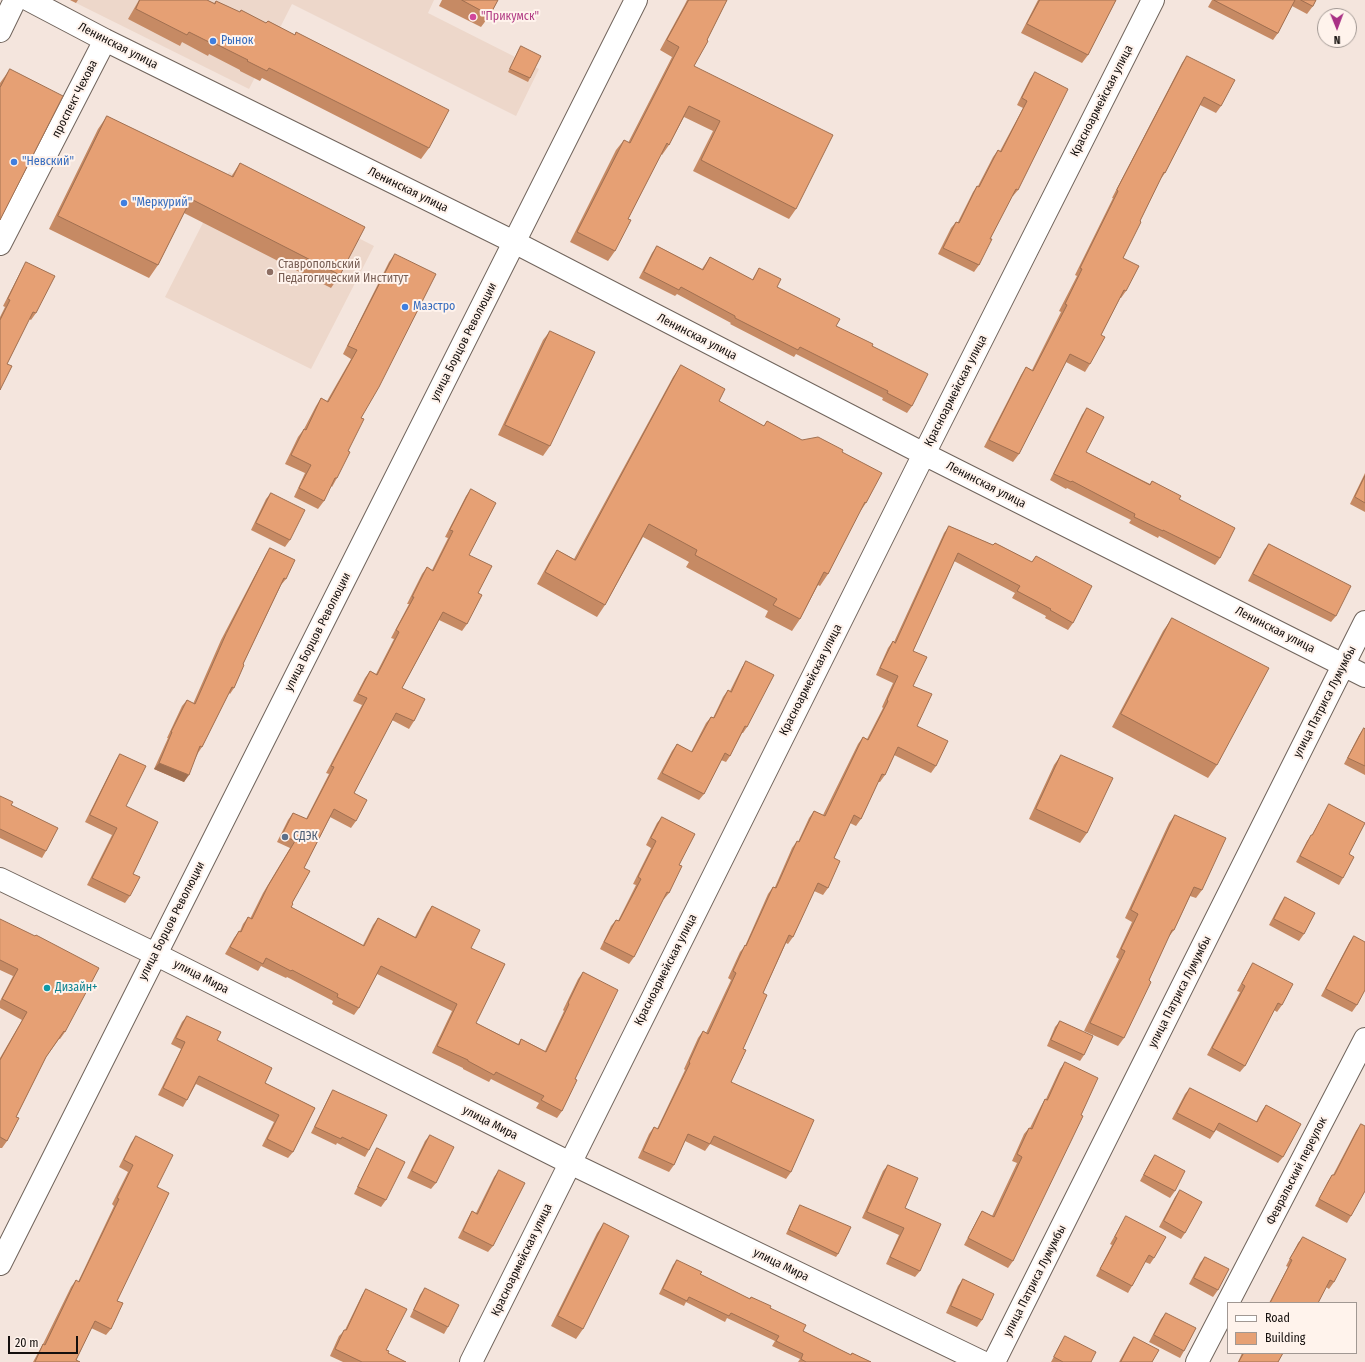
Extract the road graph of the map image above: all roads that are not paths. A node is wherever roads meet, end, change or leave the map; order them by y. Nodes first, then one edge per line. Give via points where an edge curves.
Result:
1 (15, 0) edge
2 (29, 0) edge
3 (636, 0) edge
4 (1153, 0) edge
5 (0, 31) edge
6 (105, 40) junction
7 (514, 242) junction
8 (0, 244) edge
9 (924, 454) junction
10 (1365, 622) edge
11 (1344, 664) junction
12 (1365, 676) edge
13 (0, 879) edge
14 (155, 954) junction
15 (1365, 1040) edge
16 (570, 1163) junction
17 (0, 1264) edge
18 (1228, 1302) edge
19 (1227, 1304) edge
20 (471, 1362) edge
21 (982, 1362) edge
22 (994, 1362) edge
23 (1197, 1362) edge

1 - 5 street
2 - 6 street, Ленинская улица
3 - 7 street, улица Борцов Революции
4 - 9 street, Красноармейская улица
6 - 7 street, Ленинская улица
6 - 8 street, проспект Чехова
7 - 9 street, Ленинская улица
7 - 14 street, улица Борцов Революции
9 - 11 street, Ленинская улица
9 - 16 street, Красноармейская улица
10 - 11 street, улица Патриса Лумумбы
11 - 12 street, Ленинская улица
11 - 22 street, улица Патриса Лумумбы
13 - 14 street, улица Мира
14 - 16 street, улица Мира
14 - 17 street, улица Борцов Революции
15 - 18 street, Февральский переулок
16 - 20 street, Красноармейская улица
16 - 21 street, улица Мира
19 - 23 street, Февральский переулок

